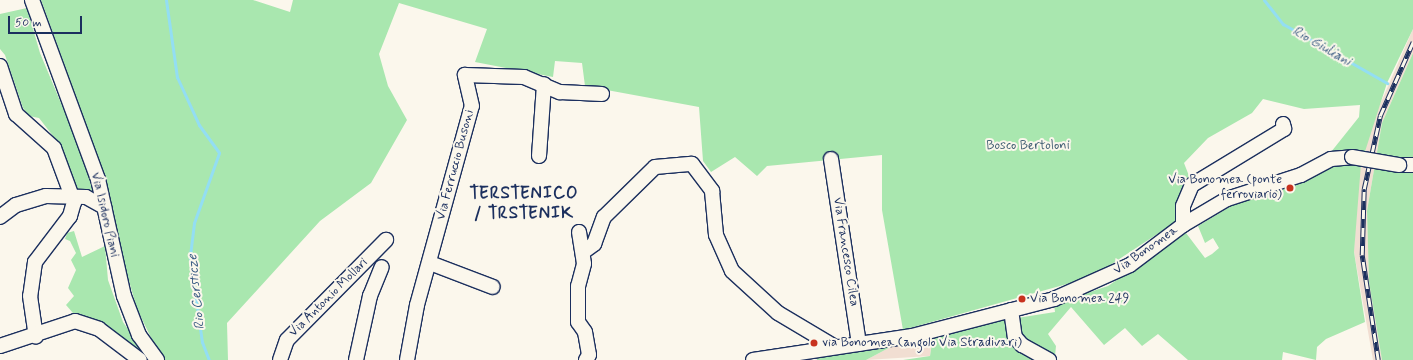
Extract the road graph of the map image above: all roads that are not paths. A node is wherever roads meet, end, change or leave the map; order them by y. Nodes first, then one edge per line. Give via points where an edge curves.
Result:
1 (32, 0) edge
2 (0, 66) edge
3 (544, 84) junction
4 (602, 94) dead end
5 (1283, 124) dead end
6 (539, 156) dead end
7 (831, 159) dead end
8 (1406, 165) edge
9 (73, 199) junction
10 (104, 206) junction
11 (0, 217) edge
12 (1183, 225) junction
13 (578, 232) dead end
14 (386, 240) dead end
15 (583, 252) junction
16 (430, 263) junction
17 (382, 267) dead end
18 (493, 287) dead end
19 (1011, 310) junction
20 (36, 336) junction
21 (859, 344) junction
22 (0, 346) edge
23 (835, 347) junction
24 (809, 356) edge
25 (761, 359) edge
26 (140, 360) edge
27 (157, 360) edge
28 (280, 360) edge
29 (356, 360) edge
30 (407, 360) edge
31 (586, 360) edge
32 (1049, 360) edge

1 - 10 street, Via Isidoro Piani via 95,170
2 - 9 street via 13,108 54,148
3 - 4 street, Via Ferruccio Busoni via 560,92
3 - 6 street
3 - 16 street, Via Ferruccio Busoni via 524,77 465,75 472,106
5 - 12 street via 1284,129 1192,186 1183,206
7 - 21 street, Via Francesco Cilea
8 - 12 street, Via Bonomea, bridge via 1352,157 1331,159 1302,175 1241,193
9 - 10 street via 86,197
9 - 11 street via 64,195 41,196 16,204
9 - 20 street via 70,216 35,262 30,296
10 - 27 street, Via Isidoro Piani via 124,296 139,335
12 - 19 street, Via Bonomea via 1110,277 1054,299
13 - 15 street
14 - 28 street, Via Antonio Mollari via 287,340
15 - 23 street via 594,244 604,217 655,167 692,164 712,191 716,235 732,271 778,313
15 - 31 street via 576,298 578,322 585,332 589,355
16 - 18 street
16 - 30 street, Via Ferruccio Busoni via 416,305
17 - 29 street via 370,296
19 - 21 street, Via Bonomea via 912,336
19 - 32 street via 1015,337 1022,345
20 - 22 street
20 - 26 street via 72,322 86,323 109,335
21 - 23 street, Via Bonomea
23 - 24 street, Via Bonomea
24 - 25 street, Via Bonomea

